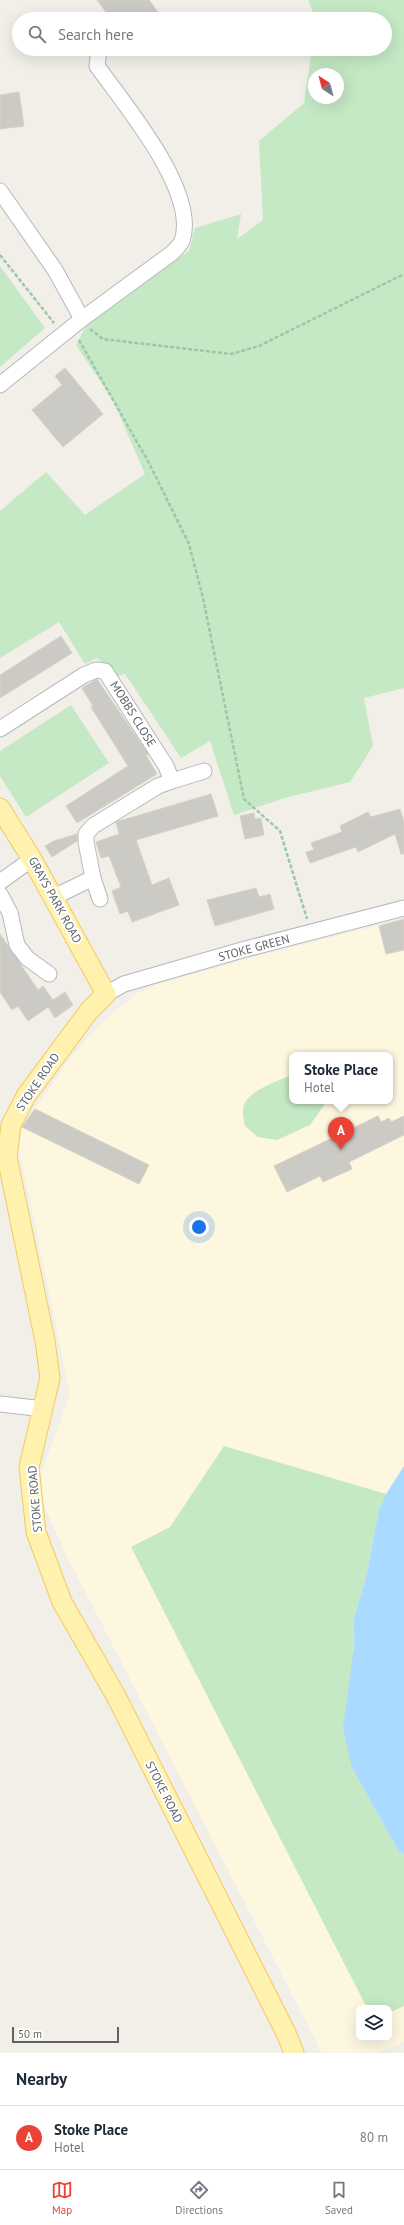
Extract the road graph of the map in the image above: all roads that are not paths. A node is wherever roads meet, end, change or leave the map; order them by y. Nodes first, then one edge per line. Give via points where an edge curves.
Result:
1 (98, 56) edge
2 (0, 191) edge
3 (72, 327) junction
4 (0, 385) edge
5 (0, 729) edge
6 (204, 771) dead end
7 (172, 781) junction
8 (0, 808) edge
9 (32, 859) junction
10 (93, 878) junction
11 (0, 882) edge
12 (0, 894) edge
13 (54, 897) junction
14 (100, 899) dead end
15 (404, 908) edge
16 (49, 974) dead end
17 (106, 994) junction
18 (0, 1404) edge
19 (44, 1409) junction
20 (294, 2053) edge

1 - 3 street via 97,66 169,171 180,197 182,242 172,253
2 - 3 street via 55,270
3 - 4 street
5 - 7 street, MOBBS CLOSE via 84,675 96,670 105,671 166,766
6 - 7 street
7 - 10 street via 151,790 94,826 86,834
8 - 9 main road, GRAYS PARK ROAD
9 - 11 street
9 - 13 main road, GRAYS PARK ROAD
10 - 13 street
10 - 14 street
12 - 16 street via 10,913 18,946 27,958
13 - 17 main road, GRAYS PARK ROAD
15 - 17 street, STOKE GREEN via 124,984
17 - 19 main road, STOKE ROAD via 89,1011 26,1096 11,1125 6,1157 45,1341 50,1378
18 - 19 street
19 - 20 main road, STOKE ROAD via 29,1466 36,1532 62,1602 116,1696 283,2026

